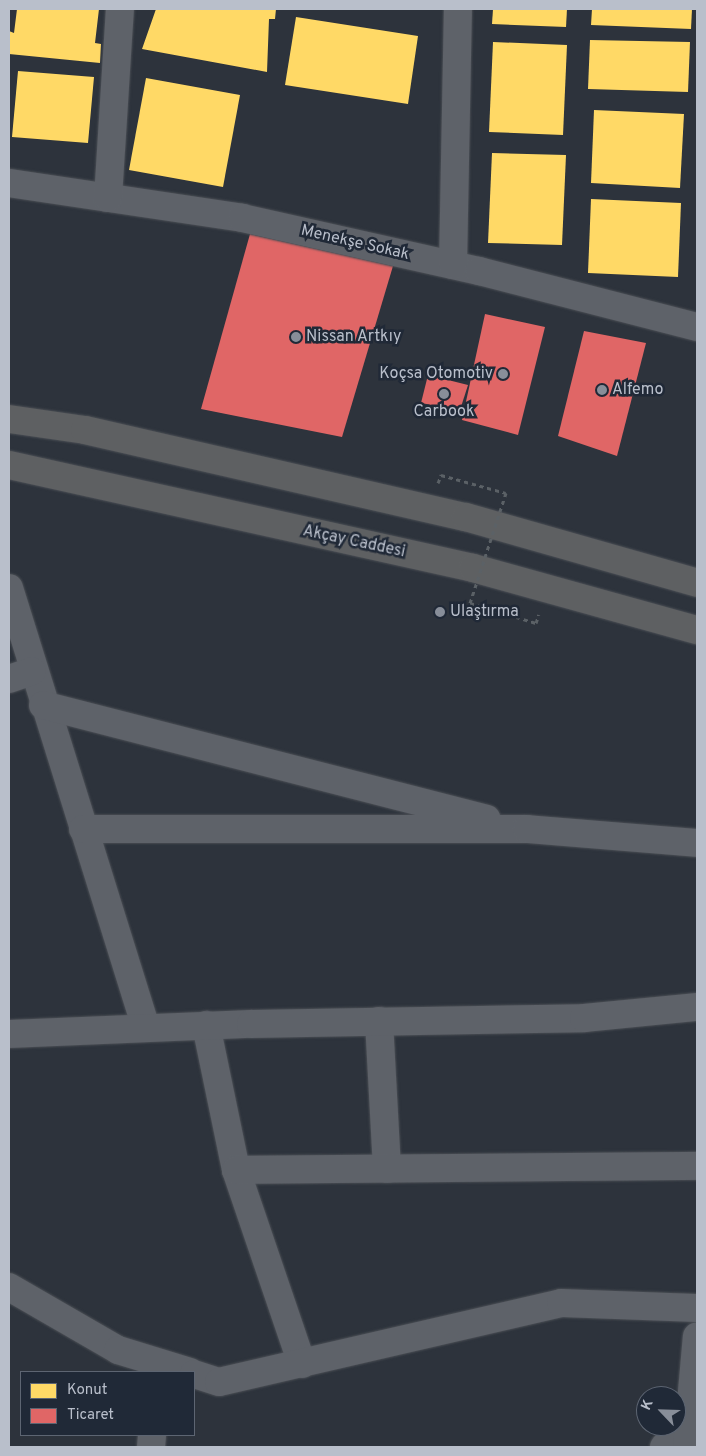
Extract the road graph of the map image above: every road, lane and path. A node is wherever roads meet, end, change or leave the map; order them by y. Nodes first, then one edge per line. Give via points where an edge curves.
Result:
1 (120, 9) edge
2 (458, 9) edge
3 (9, 183) edge
4 (108, 198) junction
5 (453, 265) junction
6 (697, 327) edge
7 (9, 419) edge
8 (9, 465) edge
9 (462, 482) dead end
10 (697, 583) edge
11 (9, 588) edge
12 (517, 617) dead end
13 (697, 630) edge
14 (20, 675) edge
15 (43, 705) junction
16 (83, 829) junction
17 (527, 829) junction
18 (697, 843) edge
19 (697, 1007) edge
20 (379, 1022) junction
21 (206, 1025) junction
22 (146, 1027) junction
23 (9, 1034) edge
24 (697, 1166) edge
25 (387, 1169) junction
26 (236, 1170) junction
27 (9, 1287) edge
28 (697, 1308) edge
29 (697, 1336) edge
30 (302, 1364) junction
31 (160, 1368) edge
32 (182, 1371) edge
33 (195, 1374) edge
34 (684, 1444) edge

1 - 4 street
2 - 5 street
3 - 4 street, Menekşe Sokak
4 - 5 street, Menekşe Sokak via 242,218
5 - 6 street, Menekşe Sokak
7 - 10 highway via 85,430 466,517
8 - 13 highway, Akçay Caddesi via 472,568
9 - 12 path, bridge via 506,493 470,604
11 - 14 street
14 - 15 street
15 - 16 street
15 - 17 street
16 - 17 street
16 - 22 street
17 - 18 street
19 - 20 street via 584,1018
20 - 21 street
20 - 25 street
21 - 22 street
21 - 26 street
22 - 23 street
24 - 25 street
25 - 26 street
26 - 30 street
27 - 31 street via 118,1350
28 - 30 street via 561,1303
29 - 34 street
30 - 33 street via 219,1382
31 - 32 street

